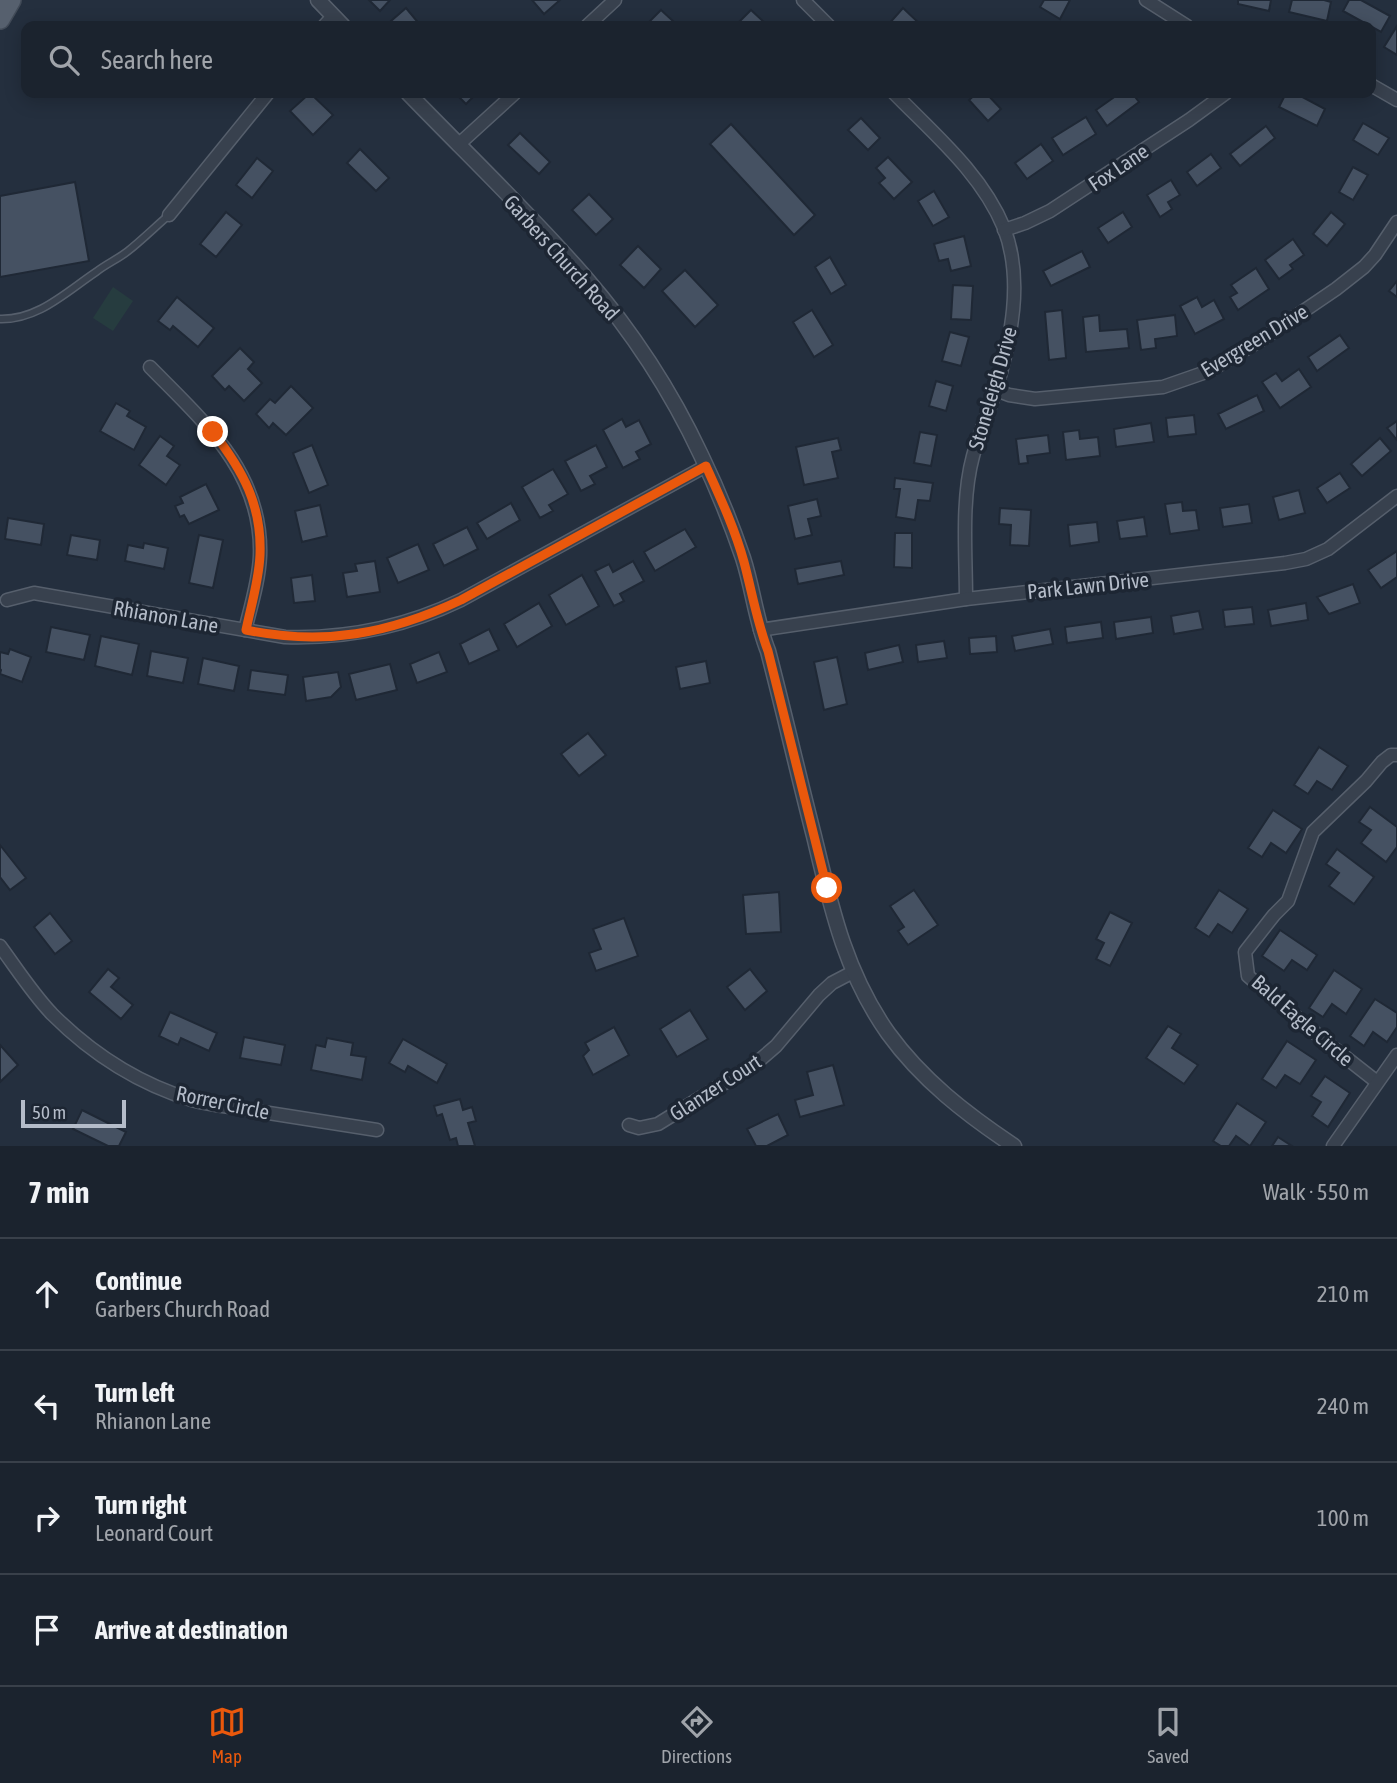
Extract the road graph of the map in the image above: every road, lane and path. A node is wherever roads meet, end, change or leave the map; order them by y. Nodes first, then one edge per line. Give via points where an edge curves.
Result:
1 (11, 0) edge
2 (318, 0) edge
3 (615, 0) edge
4 (803, 0) edge
5 (1146, 0) edge
6 (0, 19) edge
7 (332, 21) edge
8 (592, 21) edge
9 (824, 21) edge
10 (1178, 21) edge
11 (1376, 88) edge
12 (264, 98) edge
13 (413, 98) edge
14 (510, 98) edge
15 (899, 98) edge
16 (1219, 98) edge
17 (1397, 100) edge
18 (458, 145) junction
19 (169, 215) joint
20 (1397, 222) edge
21 (1004, 230) junction
22 (0, 319) edge
23 (150, 367) dead end
24 (996, 390) junction
25 (706, 466) junction
26 (1397, 496) edge
27 (966, 599) junction
28 (7, 600) dead end
29 (246, 630) junction
30 (760, 630) junction
31 (1397, 755) edge
32 (0, 946) edge
33 (853, 971) junction
34 (1397, 1055) edge
35 (1377, 1082) junction
36 (629, 1125) dead end
37 (377, 1130) dead end
38 (1014, 1146) edge
39 (1333, 1146) edge

1 - 6 main road
2 - 7 street
3 - 8 street
4 - 9 street
5 - 10 street
11 - 17 street
12 - 19 street
13 - 18 street, Garbers Church Road
14 - 18 street
15 - 21 street, Stoneleigh Drive via 974,176
16 - 21 street, Fox Lane via 1062,204
18 - 25 street, Garbers Church Road via 605,301 652,367
19 - 22 lane via 62,298 27,316
20 - 24 street, Evergreen Drive via 1375,255 1354,274 1209,371 1163,387 1048,398
21 - 24 street, Stoneleigh Drive via 1013,275 1013,315
23 - 29 street via 213,432 250,491 260,558
24 - 27 street, Stoneleigh Drive via 971,468
25 - 29 street, Rhianon Lane via 425,616 336,636 285,637
25 - 30 street, Garbers Church Road via 744,560
26 - 27 street, Park Lawn Drive via 1328,549 1306,559
27 - 30 street, Park Lawn Drive
28 - 29 street, Rhianon Lane via 34,593
30 - 33 street, Garbers Church Road via 834,917
31 - 35 street, Bald Eagle Circle via 1382,762 1313,832 1288,901 1245,952 1248,976
32 - 37 street, Rorrer Circle via 51,1013 79,1039 160,1088 202,1102
33 - 36 street, Glanzer Court via 819,995 755,1064 658,1124
33 - 38 street, Garbers Church Road via 887,1031 926,1077 970,1116
34 - 35 street
35 - 39 street

